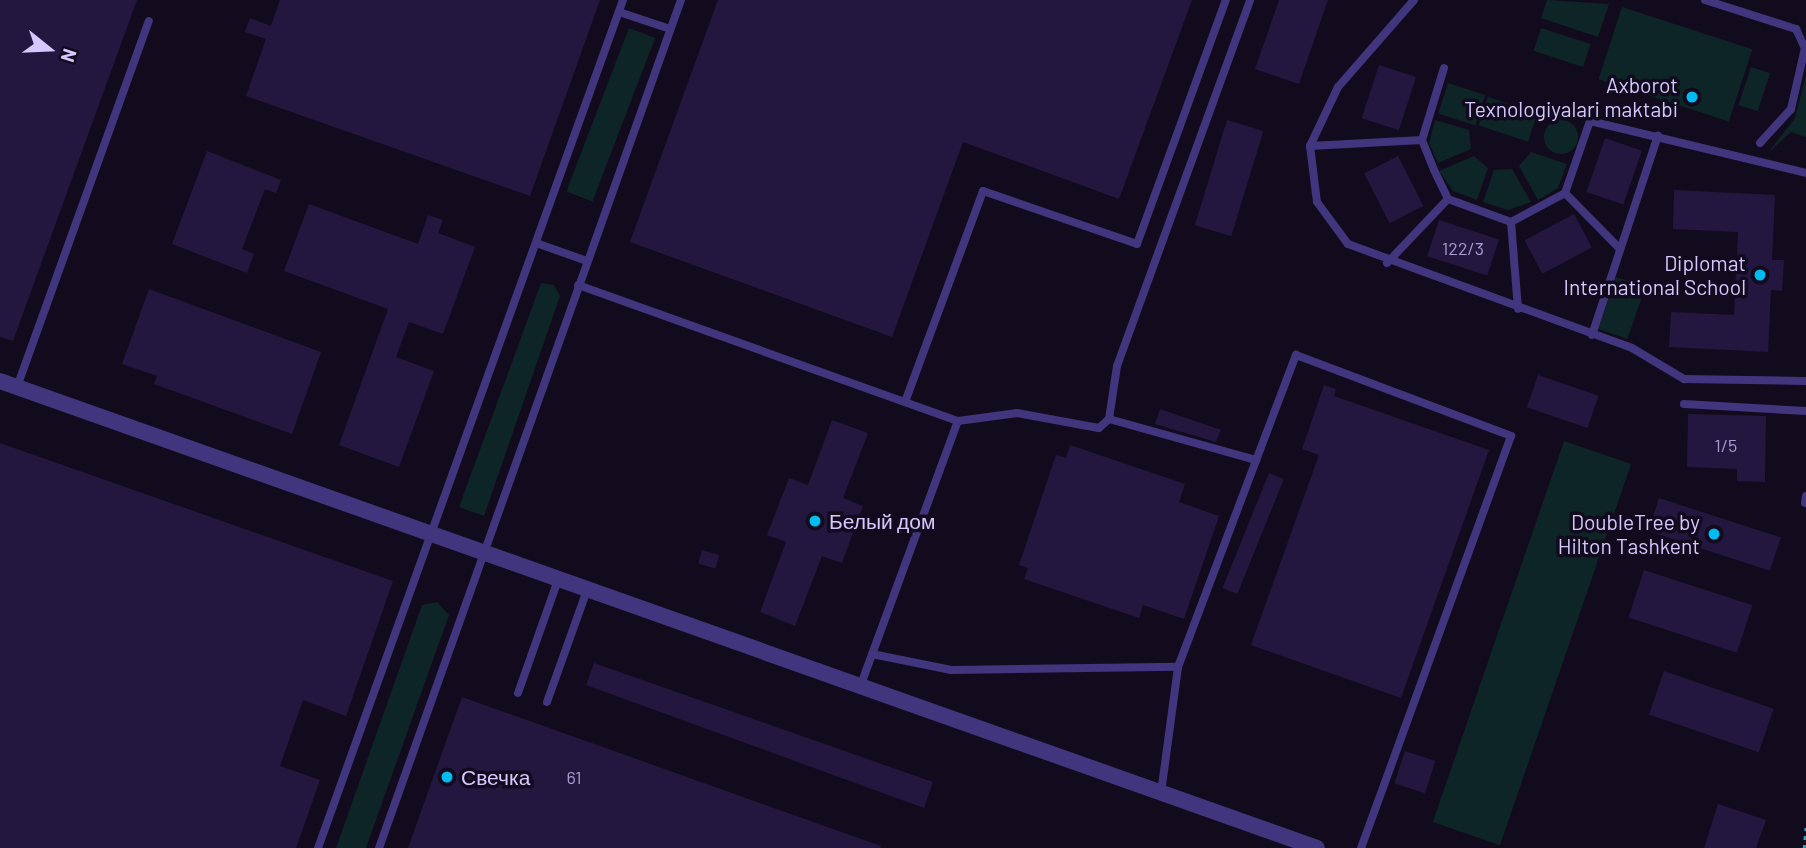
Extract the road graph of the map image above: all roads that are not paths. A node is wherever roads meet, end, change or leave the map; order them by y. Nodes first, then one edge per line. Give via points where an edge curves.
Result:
1 (623, 0) edge
2 (681, 0) edge
3 (1226, 0) edge
4 (1249, 0) edge
5 (1413, 0) edge
6 (1705, 0) edge
7 (619, 12) junction
8 (149, 21) dead end
9 (670, 29) junction
10 (1444, 68) dead end
11 (1658, 136) junction
12 (1422, 140) junction
13 (1760, 144) dead end
14 (1310, 146) junction
15 (1806, 173) edge
16 (1565, 193) junction
17 (1448, 199) junction
18 (1511, 222) junction
19 (536, 243) junction
20 (1620, 249) junction
21 (587, 261) junction
22 (1387, 263) junction
23 (578, 285) junction
24 (1518, 309) junction
25 (1592, 335) junction
26 (0, 381) edge
27 (1806, 382) edge
28 (17, 387) junction
29 (905, 402) junction
30 (1684, 404) dead end
31 (1806, 411) edge
32 (1109, 419) junction
33 (958, 421) junction
34 (1256, 460) junction
35 (1806, 496) edge
36 (1805, 503) edge
37 (432, 534) junction
38 (482, 553) junction
39 (558, 580) junction
40 (587, 590) junction
41 (872, 653) junction
42 (1178, 667) junction
43 (860, 687) junction
44 (519, 693) dead end
45 (547, 702) dead end
46 (1161, 793) junction
47 (318, 848) edge
48 (379, 848) edge
49 (1317, 848) edge
50 (1361, 848) edge

1 - 7 lane
2 - 9 lane
3 - 29 lane via 1137,244 983,191
4 - 32 lane via 1117,366
5 - 14 lane via 1338,87
6 - 13 lane via 1796,29 1805,48 1791,109
7 - 9 lane
7 - 19 lane
8 - 28 lane
9 - 21 lane
10 - 12 lane
11 - 15 lane
11 - 16 lane via 1590,121
11 - 20 lane
12 - 14 lane
12 - 17 lane
14 - 22 lane via 1317,202 1348,244
16 - 18 lane
16 - 20 lane
17 - 18 lane
17 - 22 lane
18 - 24 lane
19 - 21 lane
19 - 37 lane
20 - 25 lane
21 - 23 lane
22 - 24 lane
23 - 29 lane
23 - 38 lane
24 - 25 lane
25 - 27 lane via 1632,348 1684,379
26 - 28 street
28 - 37 street
29 - 33 lane
30 - 31 lane
32 - 33 lane via 1094,430 1017,413
32 - 34 lane
33 - 41 lane
34 - 42 lane
34 - 50 lane via 1296,355 1511,436
35 - 36 lane
37 - 38 street
37 - 47 lane
38 - 39 street
38 - 48 lane
39 - 40 street
39 - 44 lane
40 - 43 street
40 - 45 lane
41 - 42 lane via 951,670
41 - 43 lane
42 - 46 lane
43 - 46 street
46 - 49 street

